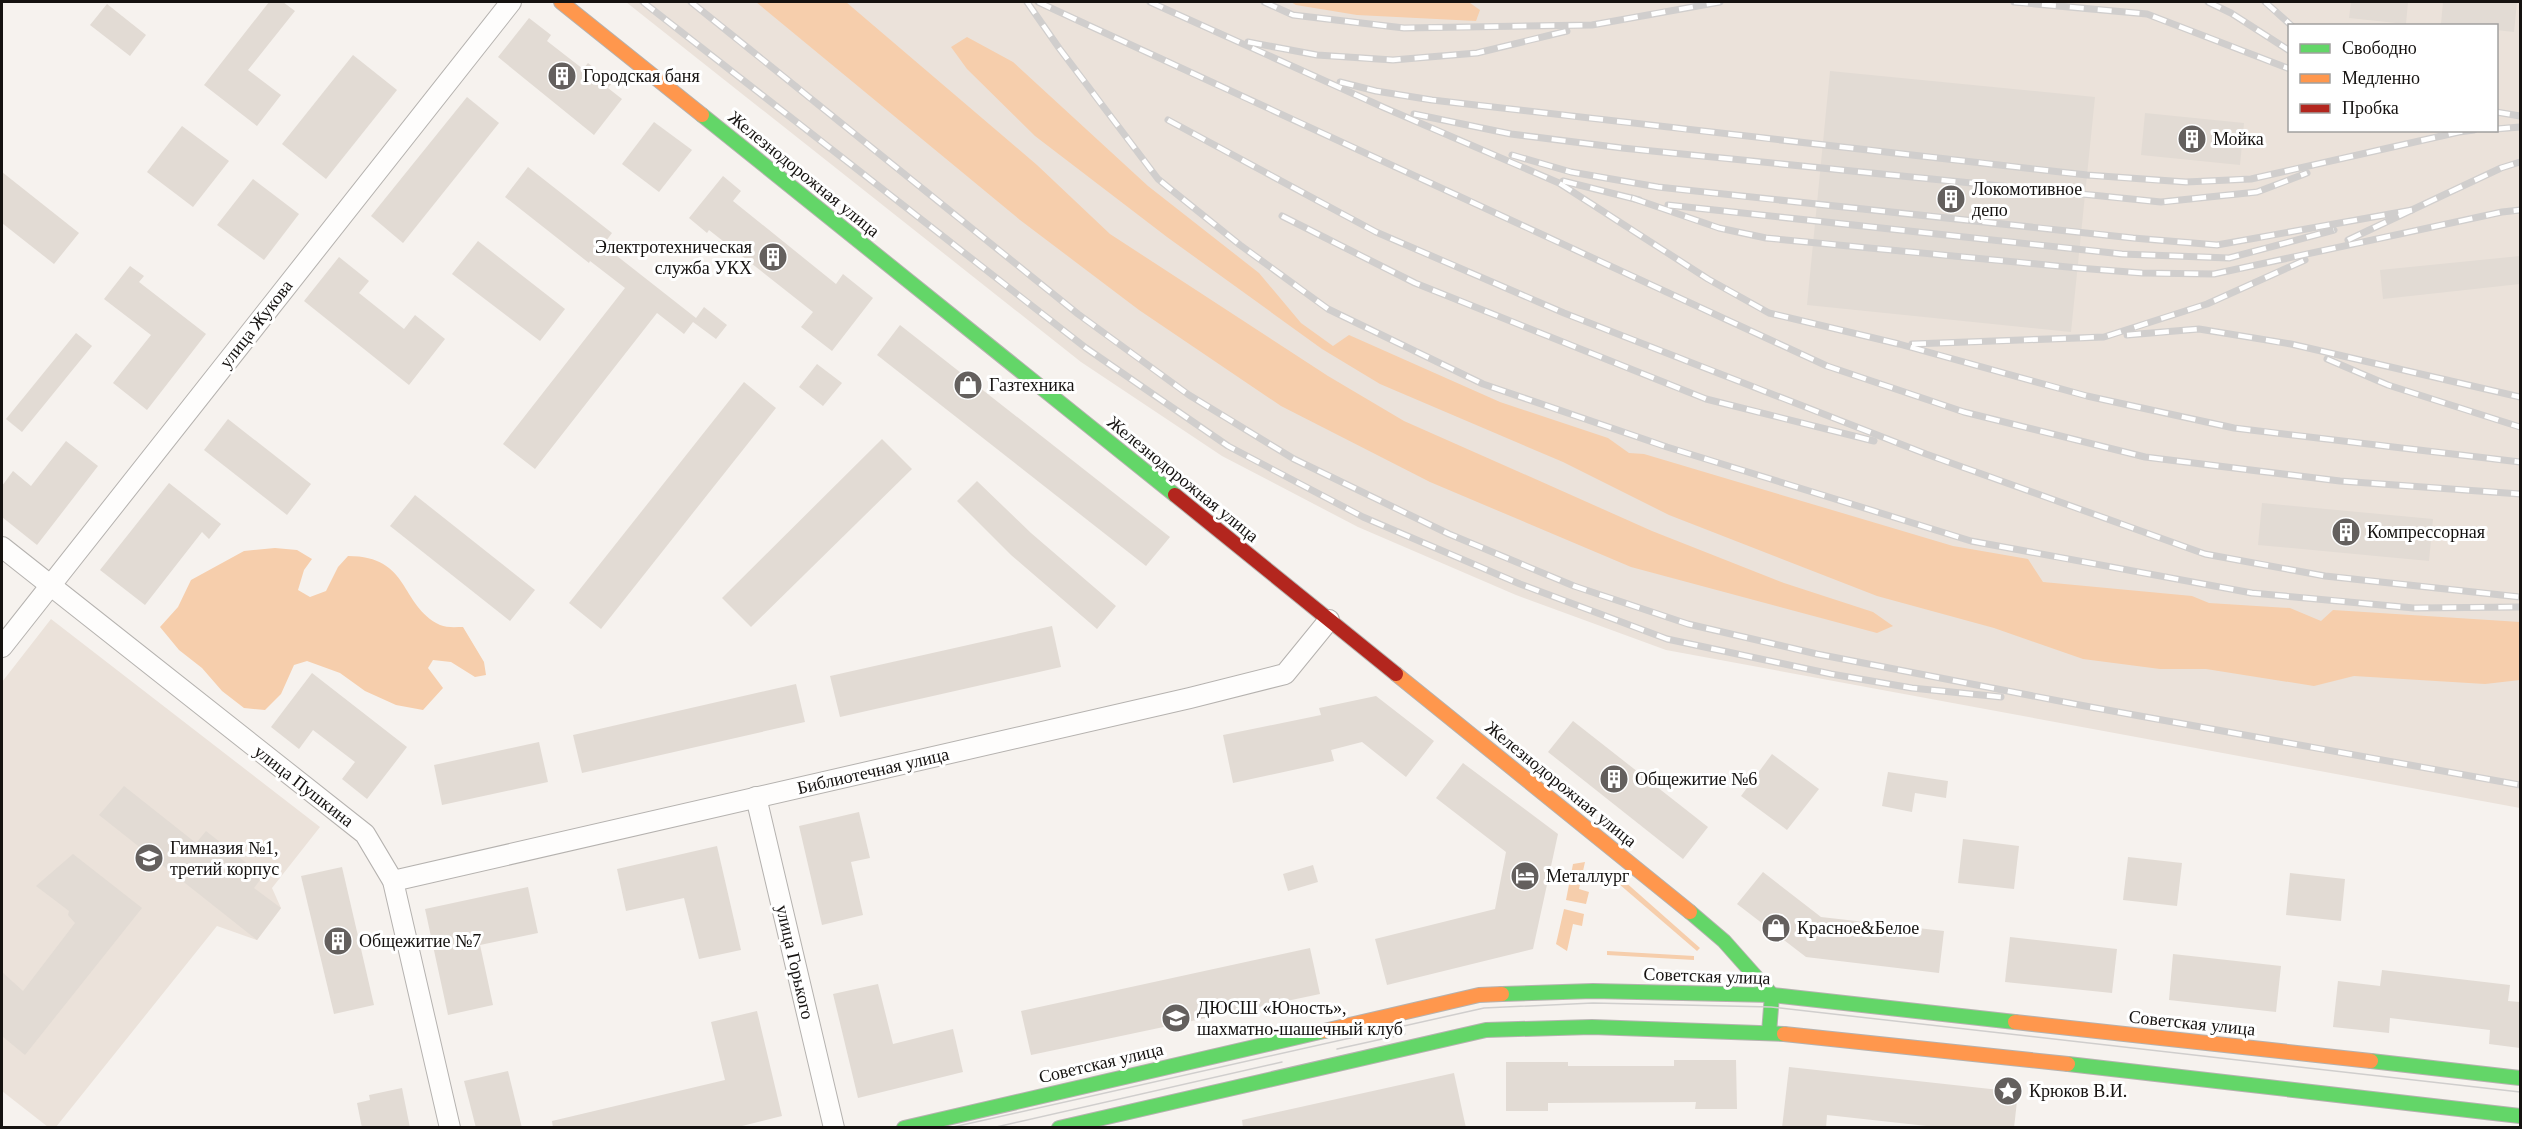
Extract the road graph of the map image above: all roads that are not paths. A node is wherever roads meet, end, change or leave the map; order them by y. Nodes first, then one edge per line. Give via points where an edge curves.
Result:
1 (511, 2) edge
2 (561, 2) edge
3 (2, 547) edge
4 (50, 586) junction
5 (1329, 620) junction
6 (2, 647) edge
7 (756, 797) junction
8 (393, 881) junction
9 (1772, 995) junction
10 (1769, 1033) junction
11 (2520, 1078) edge
12 (2520, 1116) edge
13 (450, 1128) edge
14 (834, 1128) edge
15 (904, 1128) edge
16 (1059, 1128) edge

1 - 4 street, улица Жукова
2 - 5 main road, Железнодорожная улица
3 - 4 street, улица Пушкина
4 - 6 street, улица Жукова
4 - 8 street, улица Пушкина via 365,834
5 - 7 street, Библиотечная улица via 1285,674
5 - 9 main road, Железнодорожная улица via 1715,933
7 - 8 street, Библиотечная улица
7 - 14 street, улица Горького
8 - 13 street, улица Пушкина
9 - 10 main road
9 - 11 main road, Советская улица
9 - 15 main road, Советская улица via 1593,991 1479,995
10 - 12 main road
10 - 16 main road via 1592,1027 1486,1030

